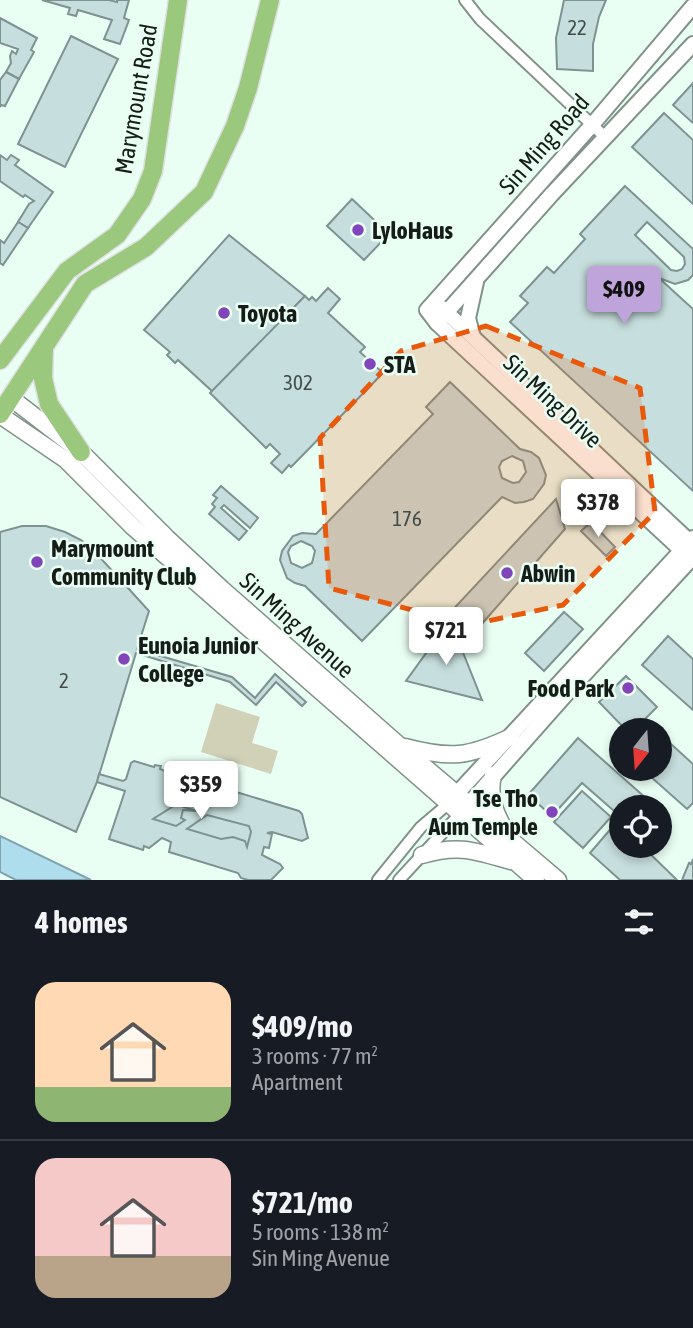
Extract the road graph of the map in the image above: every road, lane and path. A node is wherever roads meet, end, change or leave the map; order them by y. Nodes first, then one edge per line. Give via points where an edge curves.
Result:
1 (178, 0) edge
2 (270, 0) edge
3 (465, 0) edge
4 (693, 6) edge
5 (693, 44) edge
6 (592, 125) junction
7 (605, 137) junction
8 (477, 279) junction
9 (431, 306) joint
10 (442, 318) junction
11 (19, 334) junction
12 (473, 339) junction
13 (0, 342) edge
14 (44, 349) junction
15 (0, 360) edge
16 (6, 395) edge
17 (0, 415) edge
18 (81, 452) junction
19 (690, 549) edge
20 (511, 737) junction
21 (400, 746) junction
22 (493, 775) junction
23 (458, 804) junction
24 (514, 843) junction
25 (422, 855) junction
26 (516, 863) junction
27 (378, 880) edge
28 (399, 880) edge
29 (536, 880) edge
30 (558, 880) edge

1 - 11 main road, Marymount Road via 153,171 142,199 117,235 67,271
2 - 14 main road via 235,126 204,192 146,247 85,284
3 - 6 street
4 - 6 street, Sin Ming Road
5 - 7 street, Sin Ming Road
6 - 7 street
6 - 9 street, Sin Ming Road
7 - 8 street, Sin Ming Road
8 - 10 street, Sin Ming Road
8 - 12 street via 468,318
9 - 10 street, Sin Ming Drive
10 - 12 street, Sin Ming Drive
10 - 19 street, Sin Ming Drive
11 - 13 main road
11 - 15 main road, Marymount Road
12 - 19 street, Sin Ming Drive
14 - 16 main road
14 - 18 main road via 43,378 49,404
16 - 17 main road
16 - 18 main road, Sin Ming Avenue
17 - 23 main road, Sin Ming Avenue via 66,460 133,527
18 - 21 main road, Sin Ming Avenue via 167,538
19 - 20 street
19 - 22 street
20 - 21 main road via 456,756
20 - 23 street
21 - 23 main road, Sin Ming Avenue
22 - 23 street
22 - 24 main road via 493,807
23 - 24 main road, Sin Ming Avenue
23 - 25 street
23 - 26 main road, Sin Ming Avenue
23 - 27 street via 421,827
24 - 30 main road, Sin Ming Avenue
25 - 26 main road via 444,849 472,850
25 - 28 street
26 - 29 main road, Sin Ming Avenue

